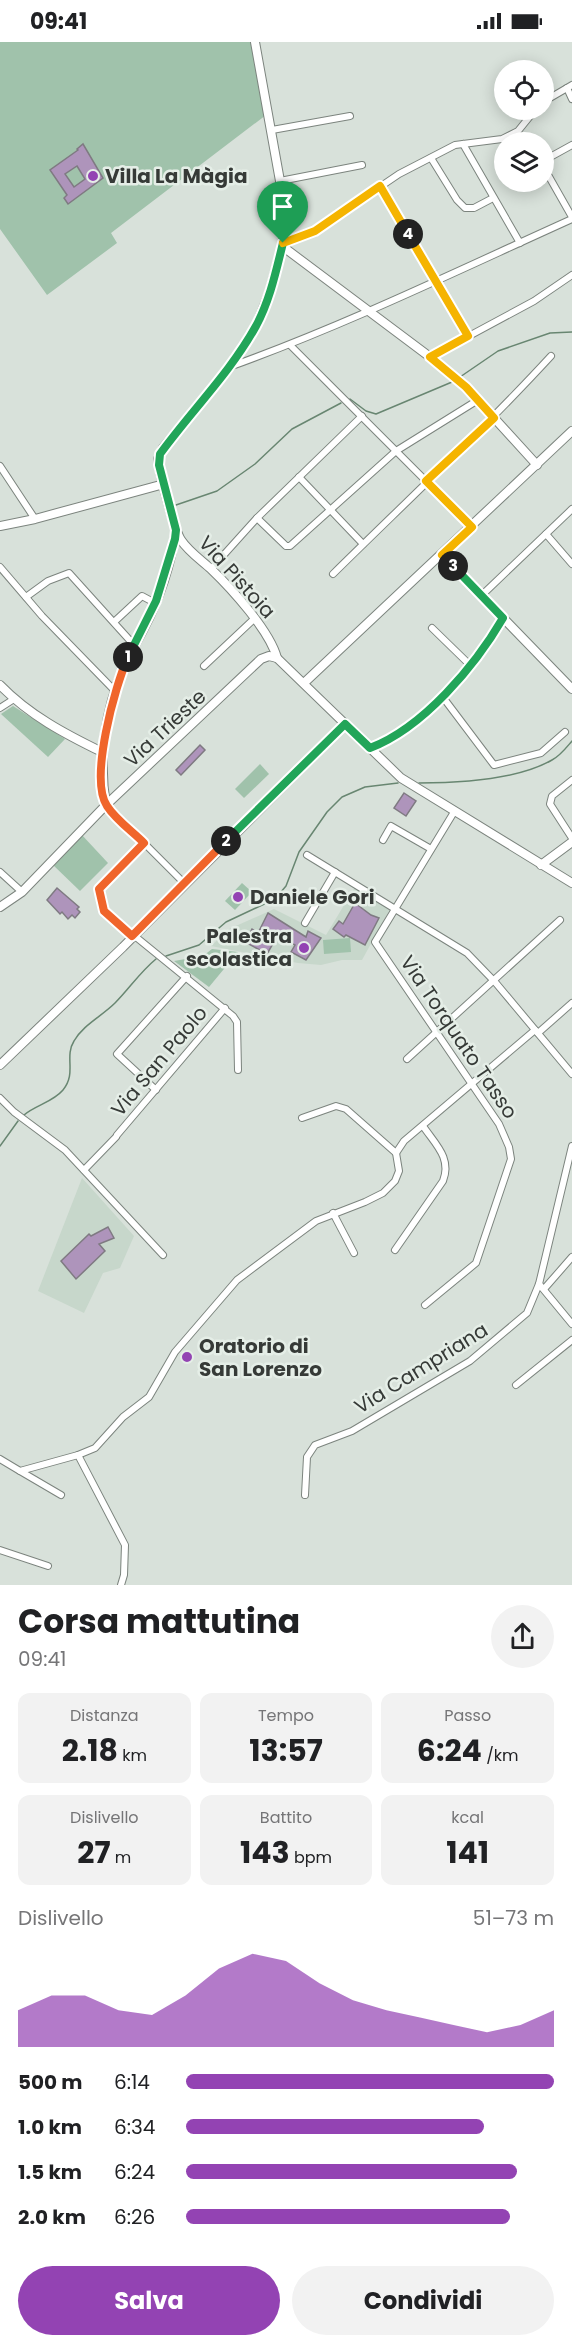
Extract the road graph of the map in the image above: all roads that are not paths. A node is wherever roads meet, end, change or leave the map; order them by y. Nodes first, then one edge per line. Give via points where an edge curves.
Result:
1 (255, 42) edge
2 (570, 87) edge
3 (554, 96) edge
4 (572, 99) edge
5 (350, 116) dead end
6 (527, 120) edge
7 (272, 130) junction
8 (463, 144) junction
9 (572, 145) edge
10 (554, 155) edge
11 (430, 158) junction
12 (362, 165) dead end
13 (280, 181) junction
14 (380, 186) junction
15 (554, 186) edge
16 (493, 198) junction
17 (572, 218) edge
18 (520, 243) junction
19 (283, 244) junction
20 (572, 275) edge
21 (436, 282) junction
22 (369, 311) junction
23 (468, 336) junction
24 (290, 345) junction
25 (551, 356) dead end
26 (430, 357) junction
27 (231, 366) junction
28 (478, 400) junction
29 (362, 416) junction
30 (494, 418) junction
31 (570, 436) edge
32 (396, 451) junction
33 (537, 465) junction
34 (0, 466) edge
35 (299, 477) junction
36 (426, 481) junction
37 (164, 484) junction
38 (572, 509) edge
39 (332, 511) junction
40 (257, 518) junction
41 (35, 519) junction
42 (0, 526) edge
43 (472, 527) junction
44 (176, 530) junction
45 (546, 534) junction
46 (363, 544) junction
47 (442, 555) junction
48 (572, 564) edge
49 (0, 567) edge
50 (212, 569) junction
51 (333, 574) dead end
52 (481, 596) junction
53 (26, 597) junction
54 (155, 603) junction
55 (503, 618) junction
56 (254, 619) junction
57 (114, 622) junction
58 (432, 628) dead end
59 (134, 645) junction
60 (277, 658) junction
61 (204, 666) dead end
62 (471, 666) junction
63 (304, 683) junction
64 (0, 685) edge
65 (572, 689) edge
66 (115, 691) junction
67 (442, 696) junction
68 (14, 699) junction
69 (0, 708) edge
70 (345, 724) junction
71 (565, 732) dead end
72 (370, 748) junction
73 (102, 752) junction
74 (572, 780) edge
75 (106, 805) junction
76 (454, 812) junction
77 (383, 840) dead end
78 (572, 840) edge
79 (144, 843) junction
80 (431, 849) junction
81 (307, 855) dead end
82 (541, 865) junction
83 (0, 872) edge
84 (335, 872) junction
85 (184, 883) junction
86 (572, 883) edge
87 (22, 892) junction
88 (0, 907) edge
89 (394, 909) junction
90 (560, 920) dead end
91 (305, 923) dead end
92 (132, 936) junction
93 (187, 976) junction
94 (495, 982) junction
95 (572, 1003) edge
96 (225, 1008) junction
97 (536, 1032) junction
98 (437, 1034) junction
99 (9, 1055) junction
100 (407, 1059) dead end
101 (0, 1060) edge
102 (0, 1065) edge
103 (238, 1070) dead end
104 (572, 1074) edge
105 (471, 1085) junction
106 (156, 1090) junction
107 (0, 1098) edge
108 (302, 1118) dead end
109 (423, 1126) junction
110 (572, 1146) edge
111 (396, 1153) junction
112 (84, 1170) junction
113 (333, 1213) junction
114 (395, 1250) dead end
115 (354, 1252) dead end
116 (163, 1255) dead end
117 (572, 1257) edge
118 (538, 1284) junction
119 (544, 1289) junction
120 (425, 1305) dead end
121 (572, 1324) edge
122 (572, 1340) edge
123 (516, 1385) dead end
124 (78, 1455) junction
125 (0, 1459) edge
126 (20, 1471) junction
127 (61, 1495) dead end
128 (306, 1495) dead end
129 (0, 1550) edge
130 (48, 1566) dead end
131 (121, 1585) edge

1 - 7 street, Via Pistoia
2 - 3 street
2 - 4 street
5 - 7 street
6 - 8 street via 518,131 502,139
7 - 13 street, Via Pistoia
8 - 11 street
8 - 16 street
9 - 10 street
11 - 14 street
11 - 16 street via 465,208 474,208
12 - 13 street
13 - 19 street, Via Pistoia
14 - 19 street via 315,231
14 - 21 street
15 - 17 street
16 - 18 street
17 - 18 street
18 - 21 street
19 - 22 street
19 - 27 street, Via Pistoia via 263,312
20 - 23 street via 534,301
21 - 22 street
21 - 23 street
22 - 24 street
22 - 26 street
23 - 26 street
24 - 27 street
24 - 29 street
25 - 30 street
26 - 28 street
27 - 37 street, Via Pistoia via 160,454
28 - 30 street
28 - 32 street
29 - 32 street
29 - 35 street
30 - 33 street
30 - 36 street
31 - 33 street
32 - 36 street
32 - 39 street
33 - 43 street
34 - 41 street
35 - 39 street
35 - 40 street
36 - 43 street
36 - 46 street
37 - 41 street
37 - 44 street, Via Pistoia
38 - 45 street
39 - 40 street via 290,546
39 - 46 street
40 - 50 street
41 - 42 street
43 - 47 street
44 - 50 street, Via Pistoia via 182,541
44 - 54 street
45 - 48 street
45 - 52 street
46 - 51 street
47 - 52 street
47 - 63 street
49 - 53 street
50 - 56 street, Via Pistoia
52 - 55 street
53 - 57 street via 48,581 69,573
53 - 66 street
54 - 57 street via 142,596
54 - 59 street
55 - 62 street
55 - 65 street
56 - 60 street, Via Pistoia via 272,642
56 - 61 street
57 - 59 street
58 - 62 street
59 - 66 street
60 - 63 street
60 - 75 street, Via Trieste via 261,659
62 - 67 street
63 - 70 street
64 - 68 street
66 - 73 street
67 - 71 street via 494,765 541,753
67 - 72 street via 400,733
68 - 69 street
68 - 73 street via 53,727
70 - 72 street
70 - 85 street
72 - 76 street via 401,778
73 - 75 street
74 - 78 street via 552,796 550,804
75 - 79 street
75 - 87 street, Via Trieste
76 - 80 street
76 - 82 street
77 - 80 street via 391,826
78 - 82 street
79 - 85 street
79 - 92 street via 99,889 104,911
80 - 89 street
81 - 84 street
82 - 86 street
83 - 87 street
84 - 89 street
84 - 91 street
85 - 92 street
87 - 88 street, Via Trieste
89 - 94 street via 467,953
89 - 98 street, Via Torquato Tasso via 375,942
90 - 94 street
92 - 93 street
92 - 99 street
93 - 96 street
93 - 106 street via 117,1054
94 - 97 street
94 - 98 street
95 - 97 street
96 - 103 street via 237,1022
96 - 106 street, Via San Paolo
97 - 104 street
97 - 105 street
98 - 100 street
98 - 105 street, Via Torquato Tasso
99 - 101 street
99 - 102 street
105 - 109 street
105 - 120 street, Via Torquato Tasso via 504,1134 511,1159 476,1263
106 - 112 street, Via San Paolo
107 - 112 street
108 - 111 street via 342,1107
109 - 111 street
109 - 114 street via 445,1157 446,1172
110 - 118 street, Via Campriana
111 - 113 street via 399,1171 392,1186 365,1202
112 - 116 street
113 - 115 street
113 - 124 street via 316,1221 237,1280 175,1353 149,1397 123,1417 95,1448
117 - 119 street
118 - 119 street
118 - 128 street, Via Campriana via 527,1313 482,1353 352,1431 312,1448 307,1457
119 - 121 street
122 - 123 street
124 - 126 street
124 - 131 street via 125,1545
125 - 126 street
126 - 127 street
129 - 130 street

